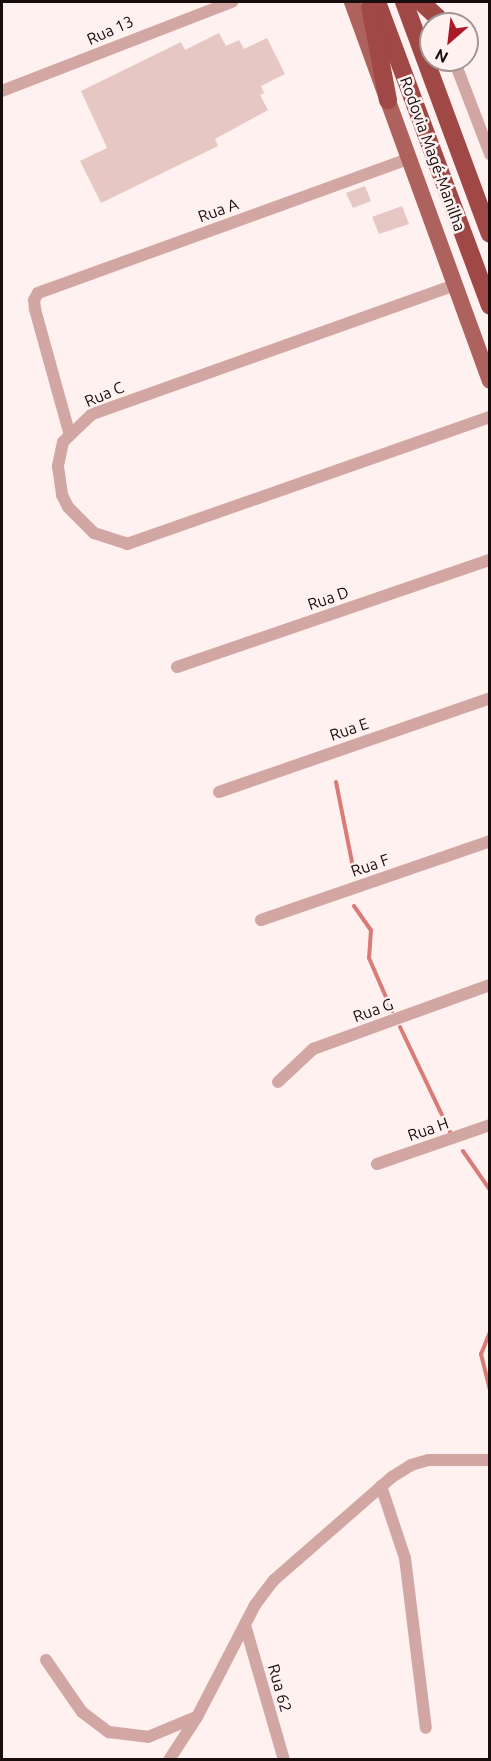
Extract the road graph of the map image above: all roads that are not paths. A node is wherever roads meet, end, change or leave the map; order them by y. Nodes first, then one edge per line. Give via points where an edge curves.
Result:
1 (232, 2) edge
2 (352, 2) edge
3 (369, 2) edge
4 (377, 2) edge
5 (404, 2) edge
6 (419, 34) edge
7 (436, 72) edge
8 (458, 72) edge
9 (2, 91) edge
10 (388, 100) junction
11 (489, 154) edge
12 (410, 158) junction
13 (489, 234) edge
14 (455, 285) junction
15 (489, 306) edge
16 (489, 381) edge
17 (489, 417) edge
18 (69, 432) junction
19 (489, 560) edge
20 (177, 667) dead end
21 (489, 698) edge
22 (219, 792) dead end
23 (489, 841) edge
24 (261, 920) dead end
25 (489, 985) edge
26 (278, 1082) dead end
27 (489, 1125) edge
28 (377, 1164) dead end
29 (489, 1460) edge
30 (381, 1486) junction
31 (245, 1625) junction
32 (46, 1660) dead end
33 (197, 1717) junction
34 (426, 1728) dead end
35 (169, 1760) edge
36 (284, 1760) edge

1 - 9 street, Rua 13
2 - 10 main road
3 - 10 highway
4 - 15 highway, Rodovia Magé-Manilha
5 - 6 highway, Rodovia Magé-Manilha
7 - 13 highway, Rodovia Magé-Manilha
8 - 11 street
10 - 12 main road
12 - 14 main road
12 - 18 street, Rua A via 38,293 35,309
14 - 16 main road
14 - 18 street, Rua C via 92,414
17 - 18 street via 127,544 94,533 68,507 58,466
19 - 20 street, Rua D
21 - 22 street, Rua E
23 - 24 street, Rua F
25 - 26 street, Rua G via 313,1049
27 - 28 street, Rua H
29 - 30 street via 428,1460 398,1473
30 - 31 street via 274,1580
30 - 34 street via 405,1558
31 - 33 street
31 - 36 street, Rua 62
32 - 33 street via 82,1712 109,1732 148,1737
33 - 35 street

